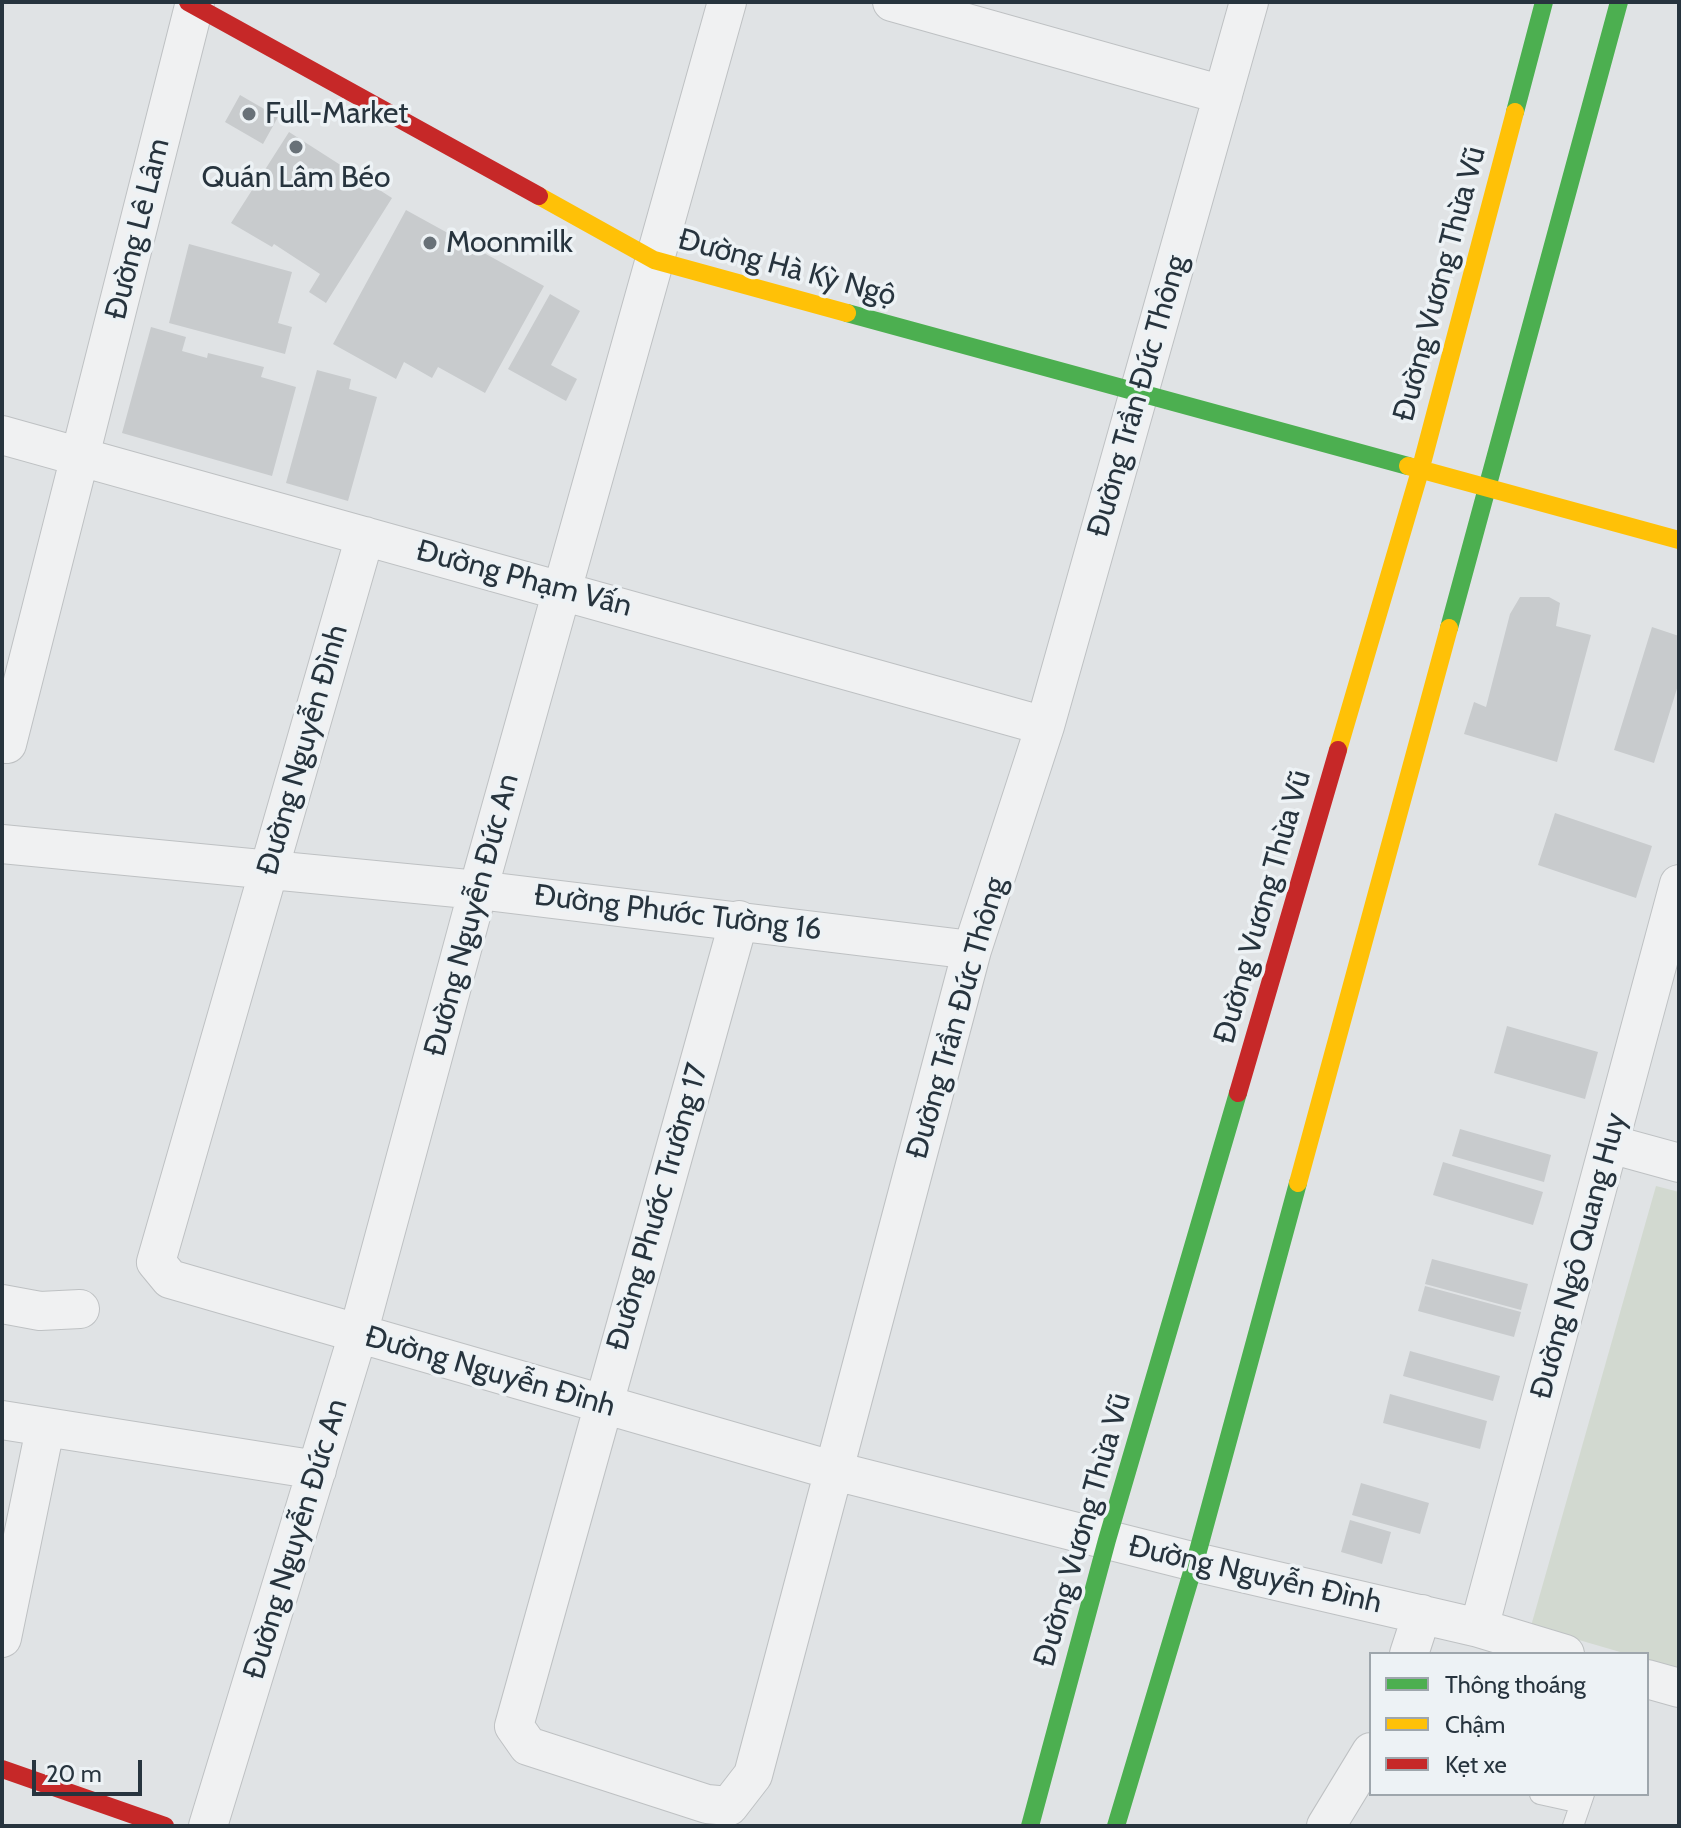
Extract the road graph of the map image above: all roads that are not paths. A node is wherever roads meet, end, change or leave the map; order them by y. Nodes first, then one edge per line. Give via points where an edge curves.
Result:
1 (727, 2) edge
2 (892, 2) edge
3 (1249, 2) edge
4 (1544, 2) edge
5 (1619, 2) edge
6 (192, 3) edge
7 (989, 15) edge
8 (1223, 95) junction
9 (654, 260) junction
10 (1139, 393) junction
11 (2, 435) edge
12 (80, 457) junction
13 (1420, 471) junction
14 (1487, 489) junction
15 (365, 536) junction
16 (1679, 540) edge
17 (563, 590) junction
18 (1045, 726) junction
19 (7, 744) dead end
20 (2, 844) edge
21 (268, 872) junction
22 (1679, 884) edge
23 (478, 890) junction
24 (739, 920) junction
25 (1672, 939) edge
26 (972, 950) junction
27 (1610, 1144) junction
28 (1679, 1163) edge
29 (2, 1304) edge
30 (80, 1309) dead end
31 (358, 1334) junction
32 (602, 1404) junction
33 (2, 1420) edge
34 (45, 1429) junction
35 (317, 1470) junction
36 (835, 1471) junction
37 (1107, 1540) junction
38 (1195, 1562) junction
39 (1422, 1614) junction
40 (1479, 1628) junction
41 (2, 1638) edge
42 (1410, 1652) edge
43 (1558, 1652) edge
44 (1649, 1680) edge
45 (1679, 1688) edge
46 (514, 1726) joint
47 (1369, 1757) edge
48 (2, 1769) edge
49 (1561, 1796) edge
50 (1582, 1798) edge
51 (165, 1826) edge
52 (208, 1826) edge
53 (1030, 1826) edge
54 (1116, 1826) edge
55 (1326, 1826) edge
56 (1573, 1826) edge

1 - 9 street, Đường Nguyễn Đức An
2 - 7 street
3 - 8 street, Đường Trần Đức Thông
4 - 13 street, Đường Vương Thừa Vũ
5 - 14 street
6 - 9 street, Đường Hà Kỳ Ngộ
6 - 12 street, Đường Lê Lâm
7 - 8 street
8 - 10 street, Đường Trần Đức Thông
9 - 10 street, Đường Hà Kỳ Ngộ
9 - 17 street, Đường Nguyễn Đức An
10 - 13 street, Đường Hà Kỳ Ngộ
10 - 18 street, Đường Trần Đức Thông
11 - 12 street, Đường Phạm Vấn
12 - 15 street, Đường Phạm Vấn
12 - 19 street, Đường Lê Lâm
13 - 14 street, Đường Hà Kỳ Ngộ
13 - 37 street, Đường Vương Thừa Vũ
14 - 16 street, Đường Hà Kỳ Ngộ
14 - 38 street
15 - 17 street, Đường Phạm Vấn
15 - 21 street, Đường Nguyễn Đình
17 - 18 street, Đường Phạm Vấn
17 - 23 street, Đường Nguyễn Đức An
18 - 26 street, Đường Trần Đức Thông
20 - 21 street, Đường Phước Tường 16
21 - 23 street, Đường Phước Tường 16
21 - 31 street, Đường Nguyễn Đình via 156,1262 170,1279
22 - 25 street, Đường Ngô Quang Huy
23 - 24 street, Đường Phước Tường 16
23 - 31 street, Đường Nguyễn Đức An
24 - 26 street, Đường Phước Tường 16
24 - 32 street, Đường Phước Trường 17
25 - 27 street, Đường Ngô Quang Huy
26 - 36 street, Đường Trần Đức Thông
27 - 28 street
27 - 40 street, Đường Ngô Quang Huy
29 - 30 street via 40,1311
31 - 32 street, Đường Nguyễn Đình
31 - 35 street, Đường Nguyễn Đức An
32 - 36 street, Đường Nguyễn Đình
32 - 46 street, Đường Phước Trường 17
33 - 34 street
34 - 35 street
34 - 41 street
35 - 52 street, Đường Nguyễn Đức An
36 - 37 street, Đường Nguyễn Đình
36 - 46 street, Đường Trần Đức Thông via 753,1775 729,1806 707,1804 528,1746
37 - 38 street, Đường Nguyễn Đình
37 - 53 street, Đường Vương Thừa Vũ
38 - 39 street, Đường Nguyễn Đình
38 - 54 street
39 - 40 street, Đường Nguyễn Đình
39 - 42 street
40 - 43 street, Đường Nguyễn Đình
44 - 45 street
47 - 55 street
48 - 51 street
49 - 50 lane
50 - 56 lane

